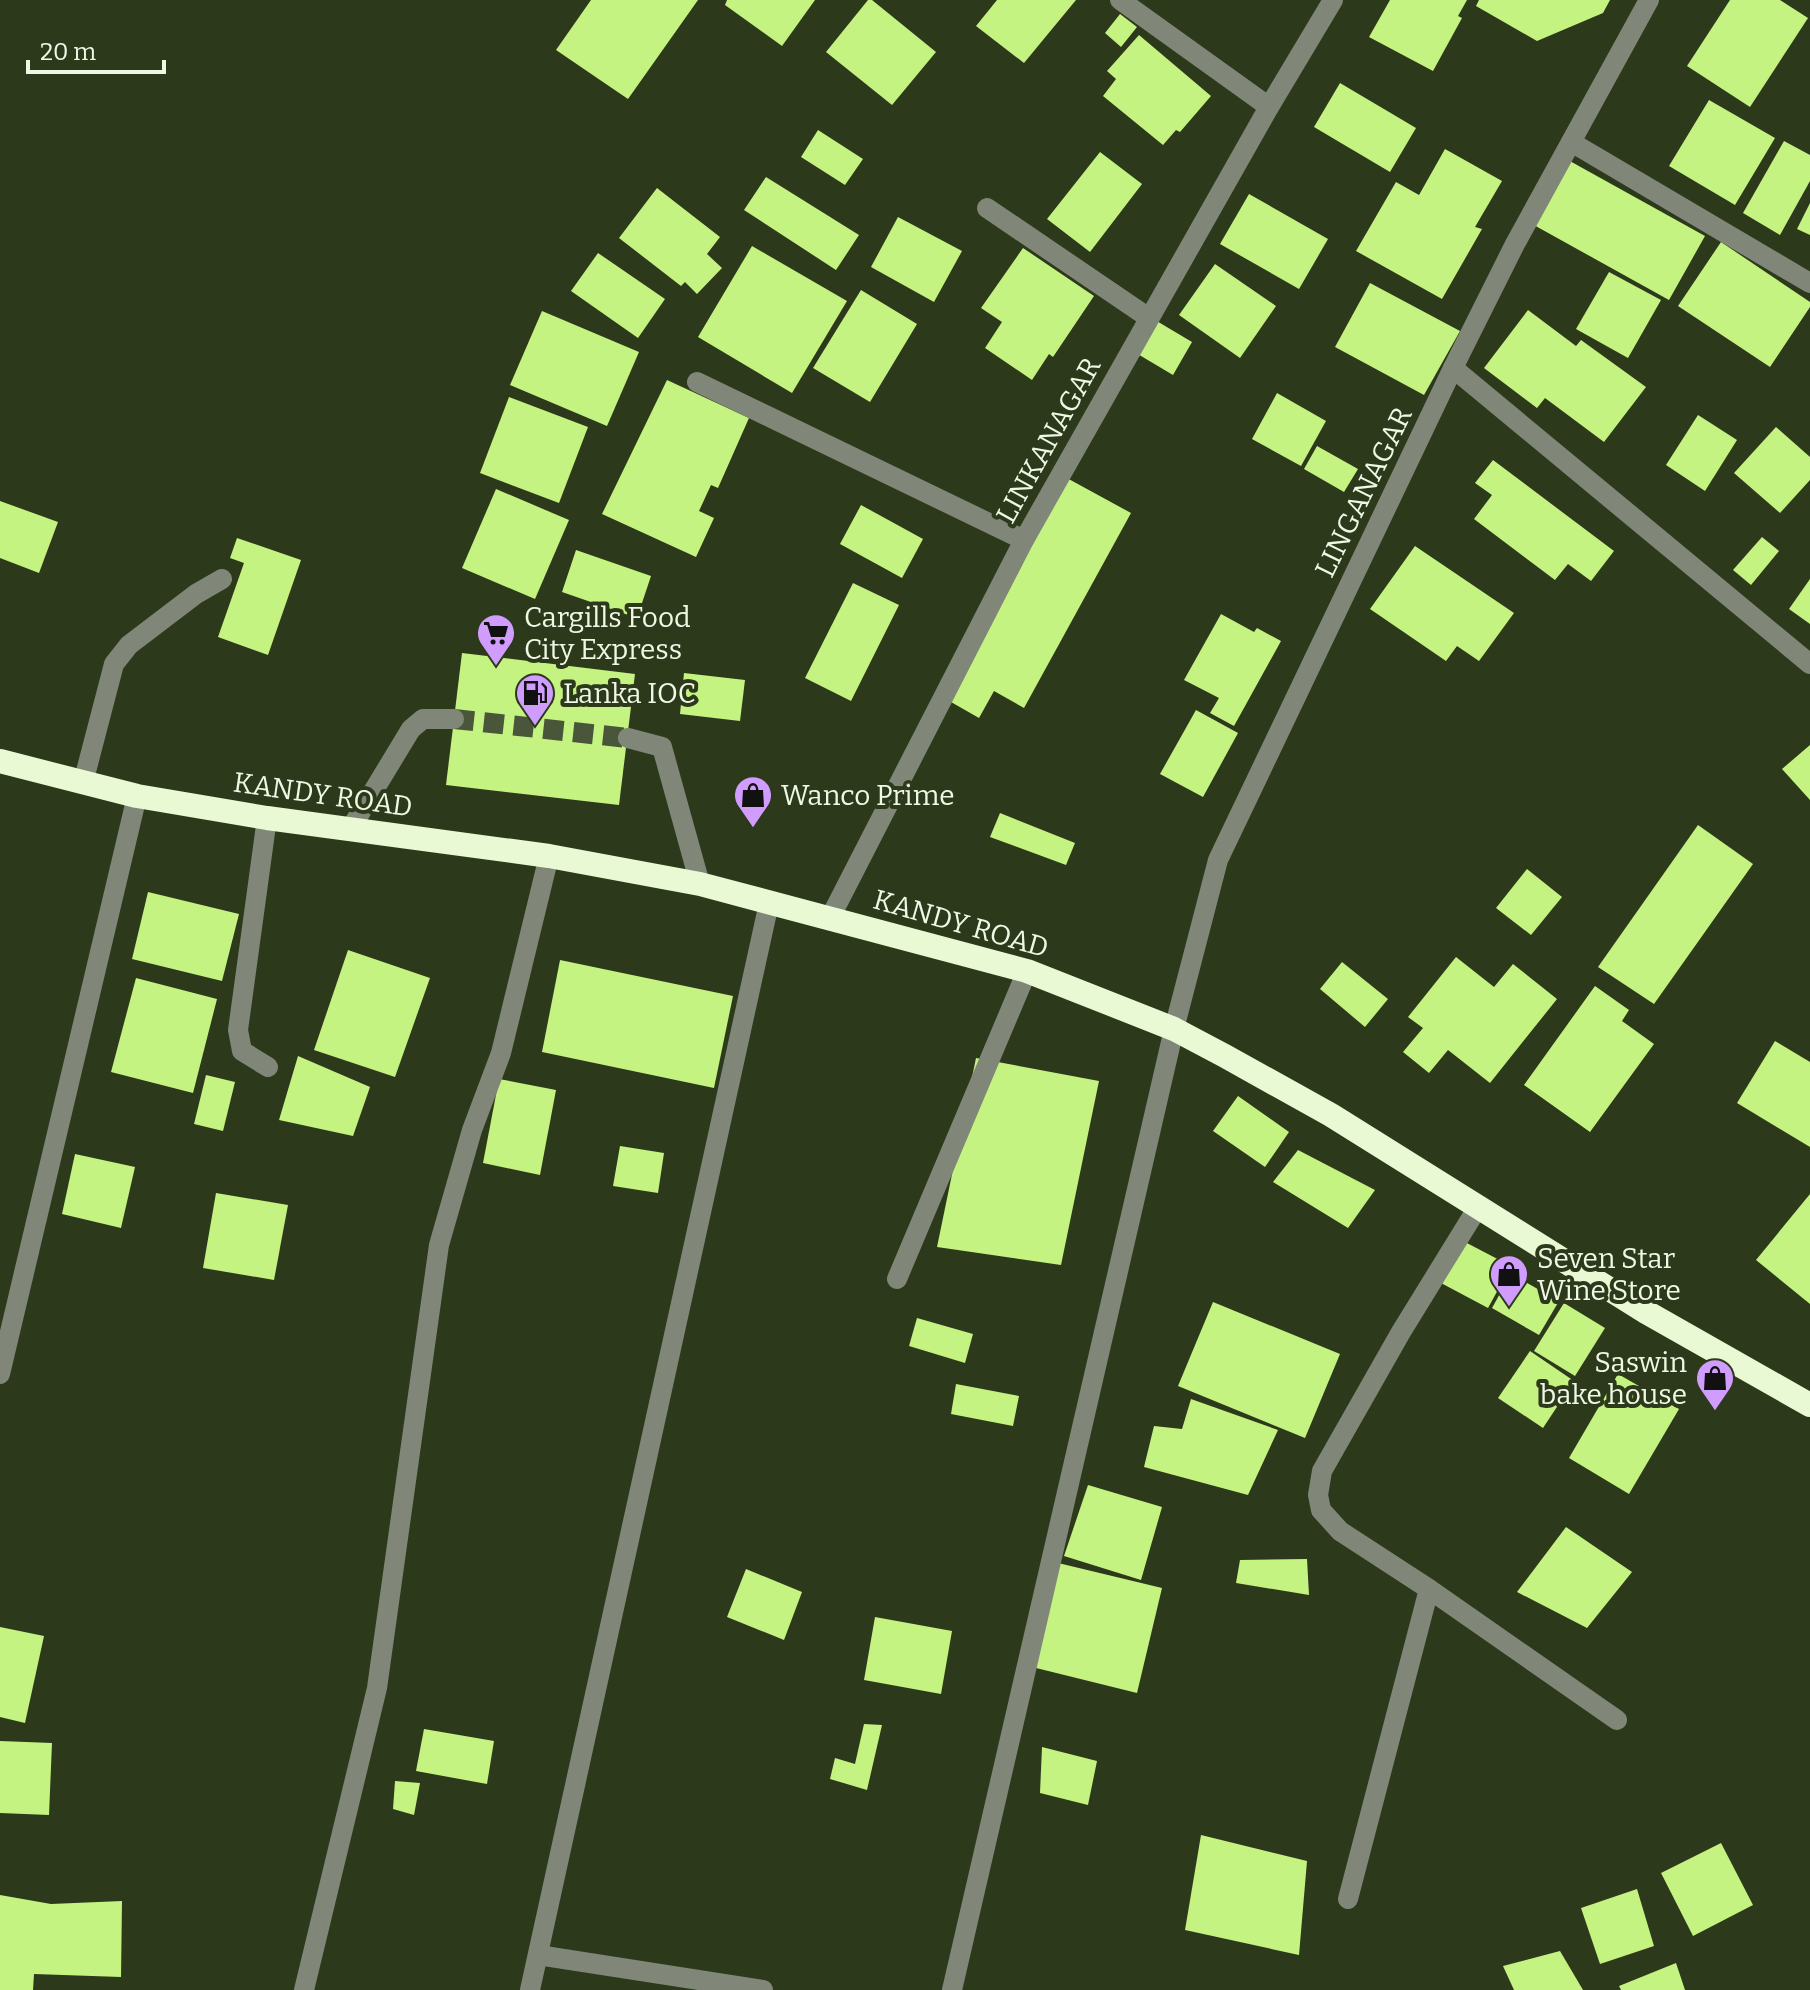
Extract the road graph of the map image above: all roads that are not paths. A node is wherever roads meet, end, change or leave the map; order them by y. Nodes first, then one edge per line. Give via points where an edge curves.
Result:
1 (1120, 0) edge
2 (1333, 0) edge
3 (1649, 0) edge
4 (1269, 107) junction
5 (1571, 142) junction
6 (987, 208) dead end
7 (1810, 283) edge
8 (1149, 318) junction
9 (1453, 368) junction
10 (697, 382) dead end
11 (1024, 540) junction
12 (222, 579) dead end
13 (1810, 664) edge
14 (454, 719) tunnel mouth
15 (628, 738) tunnel mouth
16 (0, 761) edge
17 (83, 783) junction
18 (137, 796) junction
19 (267, 818) junction
20 (351, 828) junction
21 (549, 856) junction
22 (700, 884) junction
23 (769, 903) junction
24 (830, 918) junction
25 (1027, 971) junction
26 (1174, 1029) junction
27 (268, 1067) dead end
28 (1478, 1207) junction
29 (897, 1279) dead end
30 (0, 1374) edge
31 (1810, 1405) edge
32 (1429, 1589) junction
33 (1617, 1720) dead end
34 (1348, 1899) dead end
35 (538, 1955) junction
36 (304, 1990) edge
37 (530, 1990) edge
38 (763, 1990) edge
39 (952, 1990) edge

1 - 4 street
2 - 4 street, LINKANAGAR
3 - 5 street, LINGANAGAR
4 - 8 street, LINKANAGAR
5 - 7 street
5 - 9 street, LINGANAGAR
6 - 8 street
8 - 11 street, LINKANAGAR
9 - 13 street
9 - 26 street, LINGANAGAR via 1218,860
10 - 11 street
11 - 24 street, LINKANAGAR
12 - 17 street via 129,645 114,664
14 - 20 street via 423,719 411,729
15 - 22 street via 662,747
16 - 17 highway, KANDY ROAD
17 - 18 highway, KANDY ROAD
18 - 19 highway, KANDY ROAD
18 - 30 street
19 - 20 highway, KANDY ROAD
19 - 27 street via 238,1030 242,1051
20 - 21 highway, KANDY ROAD
21 - 22 highway, KANDY ROAD
21 - 36 street via 501,1053 439,1245 377,1688
22 - 23 highway, KANDY ROAD
23 - 24 highway, KANDY ROAD
23 - 35 street
24 - 25 highway, KANDY ROAD
25 - 26 highway, KANDY ROAD
25 - 29 street
26 - 28 highway, KANDY ROAD via 1331,1115
26 - 39 street, LINGANAGAR
28 - 31 highway, KANDY ROAD via 1646,1312
28 - 32 street via 1322,1471 1318,1495 1321,1510 1340,1531
32 - 33 street
32 - 34 street
35 - 37 street
35 - 38 street

